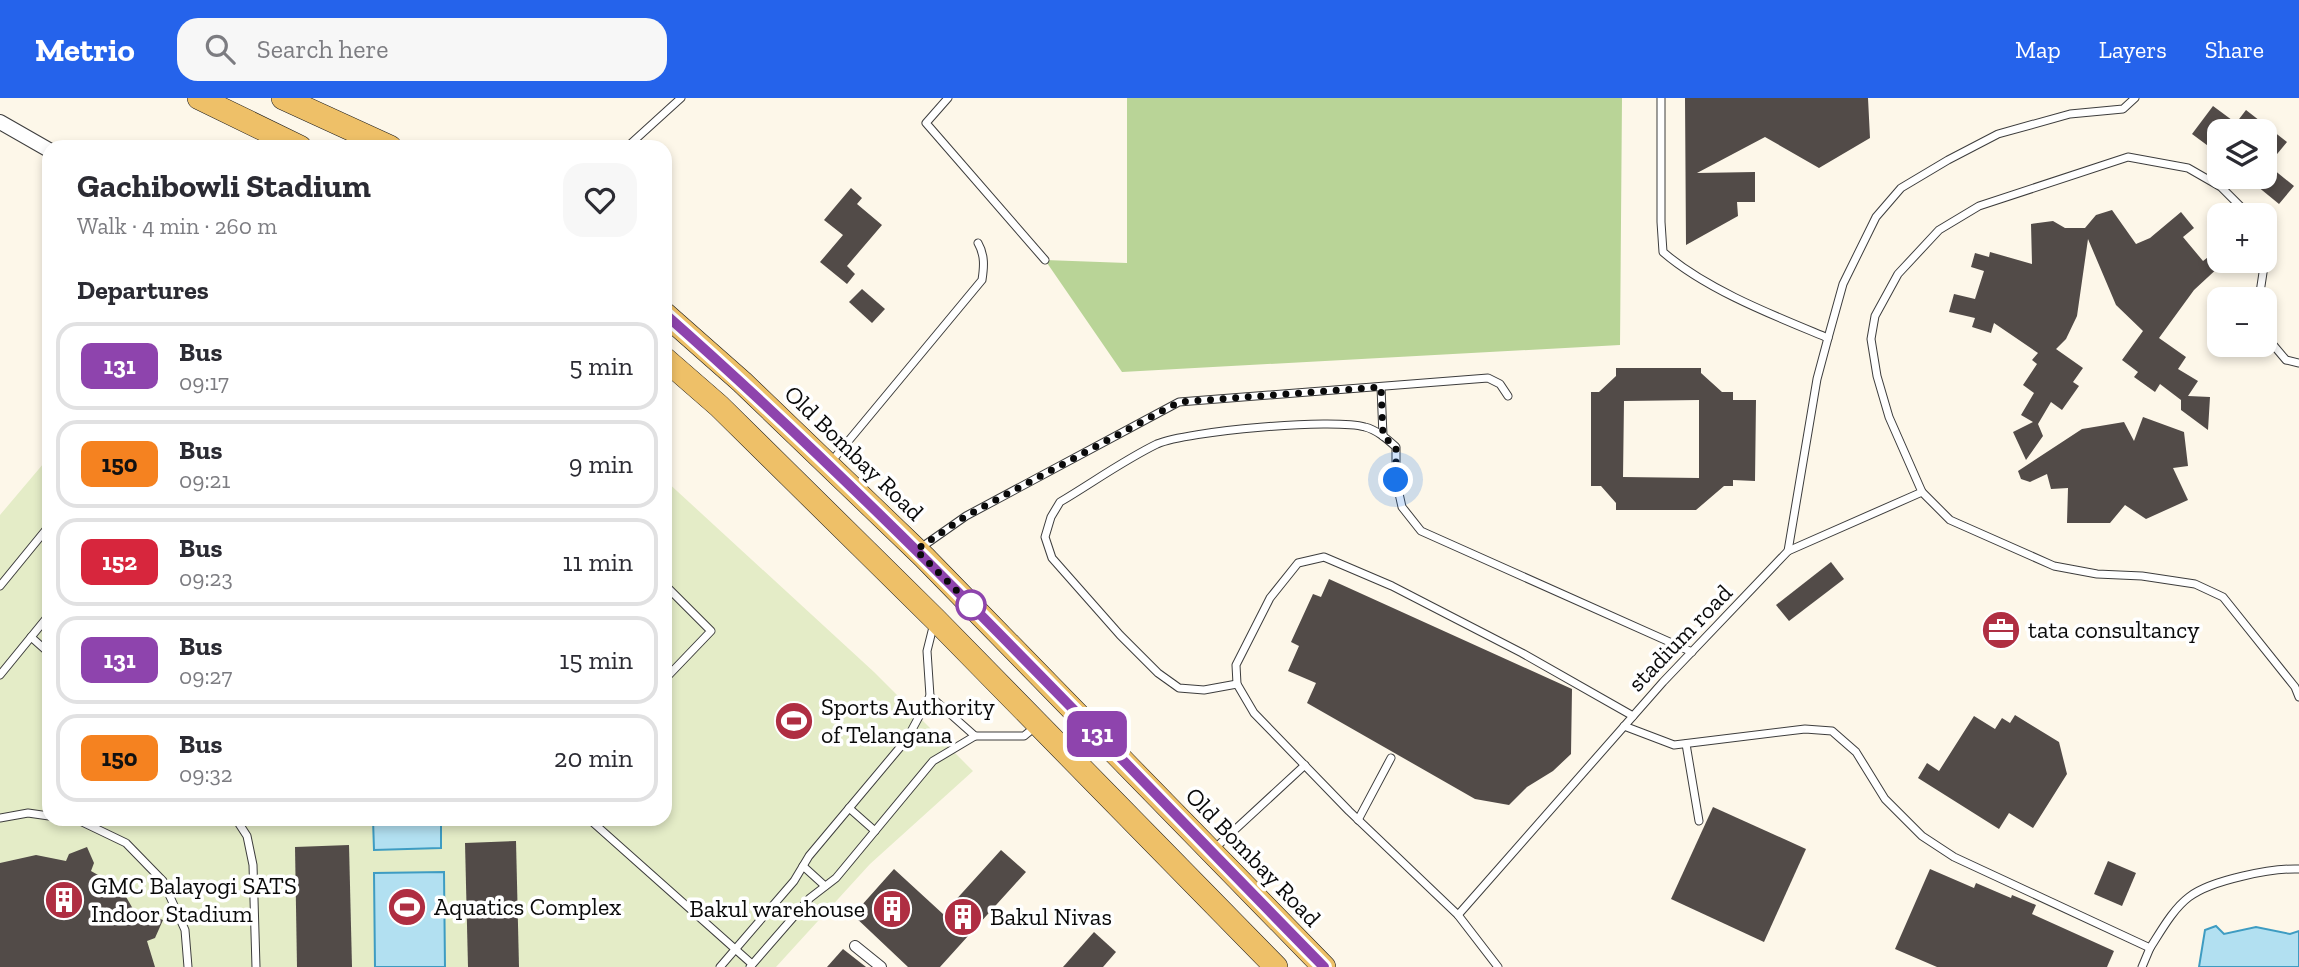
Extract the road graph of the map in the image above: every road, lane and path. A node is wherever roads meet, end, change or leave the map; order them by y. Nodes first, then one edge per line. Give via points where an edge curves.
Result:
1 (200, 98) edge
2 (283, 98) edge
3 (681, 98) edge
4 (948, 98) edge
5 (1661, 98) edge
6 (2135, 98) edge
7 (0, 122) edge
8 (286, 140) edge
9 (375, 140) edge
10 (634, 140) edge
11 (42, 146) edge
12 (2237, 203) edge
13 (978, 243) dead end
14 (1045, 260) dead end
15 (672, 320) edge
16 (1828, 338) junction
17 (2277, 349) edge
18 (2299, 363) edge
19 (672, 365) edge
20 (1381, 387) junction
21 (1508, 396) dead end
22 (1383, 436) junction
23 (828, 465) junction
24 (1922, 492) junction
25 (42, 535) edge
26 (916, 550) junction
27 (1788, 551) junction
28 (0, 586) edge
29 (672, 592) edge
30 (935, 619) junction
31 (42, 624) edge
32 (31, 637) junction
33 (42, 647) edge
34 (1012, 647) junction
35 (1692, 652) junction
36 (986, 671) junction
37 (672, 672) edge
38 (0, 675) edge
39 (1237, 684) junction
40 (930, 696) junction
41 (2299, 697) edge
42 (1633, 716) junction
43 (1038, 724) junction
44 (1624, 726) junction
45 (975, 736) junction
46 (1686, 744) junction
47 (1391, 758) dead end
48 (1305, 765) junction
49 (849, 808) junction
50 (42, 815) edge
51 (0, 818) edge
52 (1358, 820) junction
53 (1699, 821) dead end
54 (92, 826) edge
55 (241, 826) edge
56 (597, 826) edge
57 (875, 831) junction
58 (1211, 851) junction
59 (803, 866) junction
60 (2299, 869) edge
61 (825, 886) junction
62 (1458, 915) junction
63 (855, 946) dead end
64 (2150, 948) junction
65 (736, 949) junction
66 (751, 966) edge
67 (188, 967) edge
68 (256, 967) edge
69 (720, 967) edge
70 (881, 967) edge
71 (1276, 967) edge
72 (1324, 967) edge
73 (1498, 967) edge
74 (2142, 967) edge

1 - 8 main road
2 - 9 main road
3 - 10 lane
4 - 14 lane via 926,123
5 - 16 lane via 1663,252 1693,275
6 - 16 lane via 2123,109 2070,114 1998,134 1901,188 1876,216 1843,284
7 - 11 street
12 - 24 lane via 2221,187 2188,168 2128,157 1979,206 1940,230 1898,274 1875,316 1871,339 1889,417
13 - 23 lane via 984,264 982,280
15 - 23 main road, Old Bombay Road
16 - 27 lane
17 - 18 lane via 2286,360
19 - 30 main road
20 - 21 lane via 1488,378 1500,384
20 - 22 lane
20 - 26 lane via 1179,402 966,516
22 - 35 lane via 1396,447 1402,507 1421,531
22 - 39 lane via 1365,427 1326,423 1159,443 1060,502 1051,517 1045,537 1052,558 1158,673 1180,688 1204,690
23 - 26 main road, Old Bombay Road
24 - 27 lane
24 - 41 lane via 1951,520 2054,566 2195,584 2223,597
25 - 28 lane
26 - 34 main road, Old Bombay Road
27 - 35 lane, stadium road
29 - 37 lane via 711,631
30 - 36 main road
30 - 40 lane via 927,651
31 - 32 lane
32 - 33 lane
32 - 38 lane
34 - 36 main road
34 - 58 main road, Old Bombay Road
35 - 42 lane, stadium road
36 - 43 main road
39 - 42 lane via 1236,665 1270,598 1298,563 1324,557 1392,586
39 - 48 lane via 1254,713
40 - 45 lane
40 - 49 lane via 907,739
42 - 44 lane, stadium road
43 - 45 lane via 1024,736
43 - 71 main road
44 - 46 lane via 1674,745
44 - 62 lane, stadium road
45 - 57 lane via 933,761
46 - 53 lane
46 - 64 lane via 1805,729 1832,731 1856,752 1885,799 1922,836 1954,857
47 - 52 lane
48 - 52 lane
48 - 58 lane
49 - 57 lane
49 - 59 lane
50 - 51 lane
52 - 62 lane
54 - 67 lane via 126,843 163,881 185,930
55 - 68 lane via 253,865
56 - 65 lane
57 - 61 lane
58 - 72 main road, Old Bombay Road
59 - 61 lane
59 - 65 lane
60 - 64 lane via 2229,879 2190,896
61 - 66 lane
62 - 73 lane
63 - 70 street
64 - 74 lane
65 - 66 lane
65 - 69 lane

